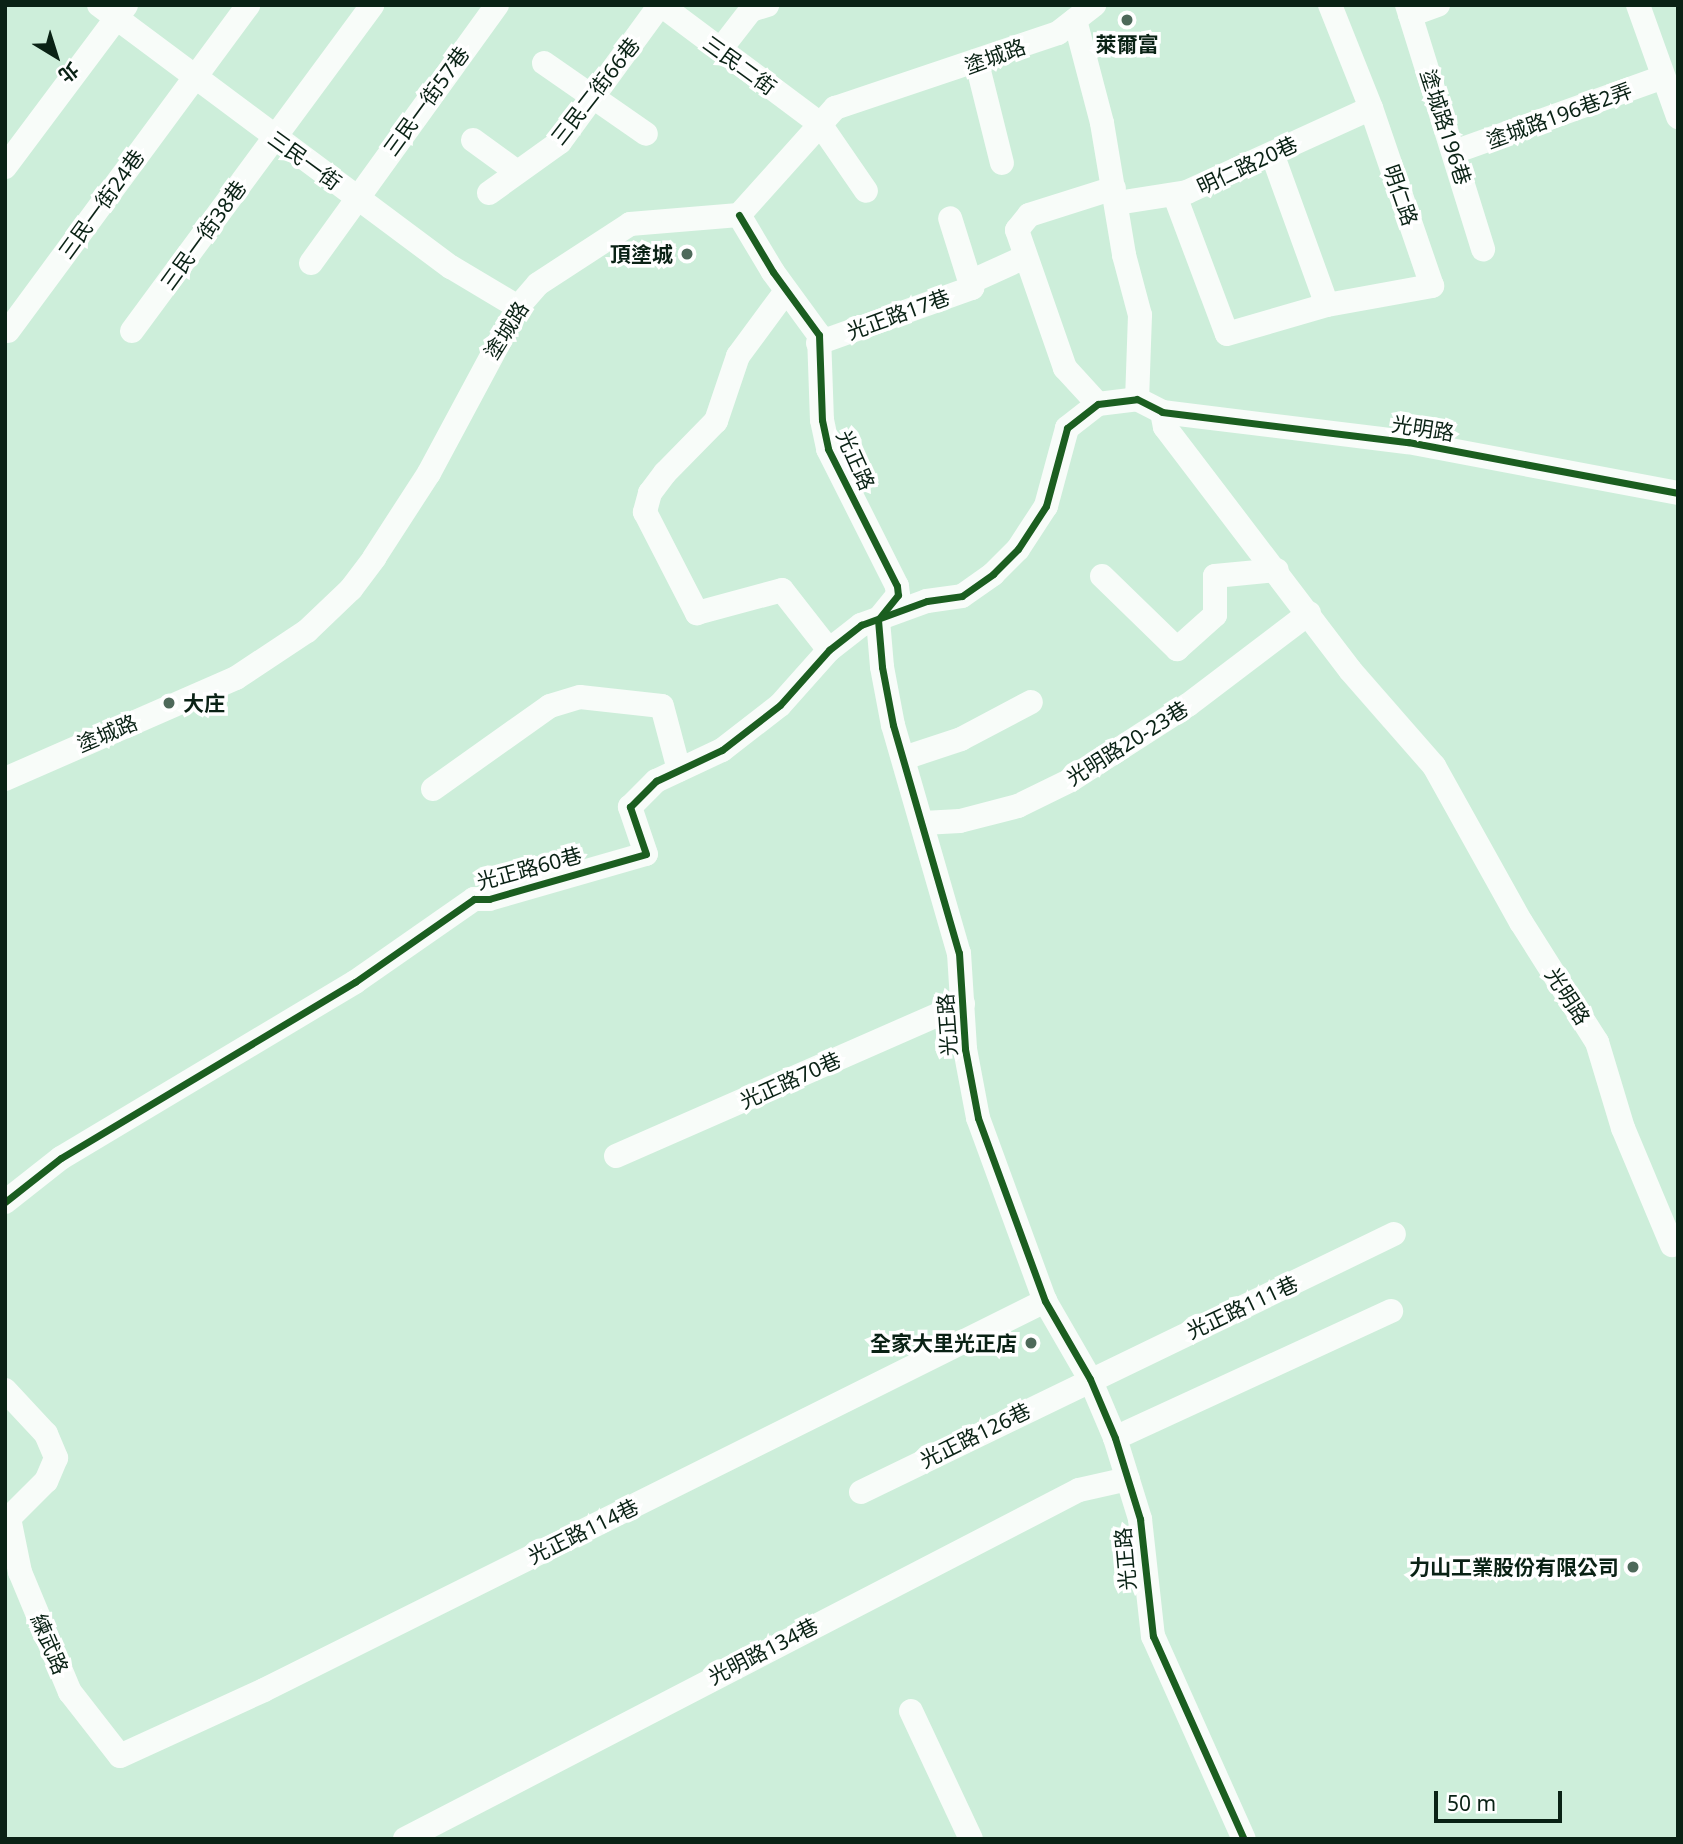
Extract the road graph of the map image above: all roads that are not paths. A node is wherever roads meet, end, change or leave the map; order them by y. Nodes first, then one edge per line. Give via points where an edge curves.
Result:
1 (248, 5) edge
2 (372, 5) edge
3 (498, 5) edge
4 (661, 5) edge
5 (767, 5) edge
6 (1330, 5) edge
7 (1438, 5) edge
8 (1638, 5) edge
9 (114, 9) edge
10 (1409, 10) edge
11 (1071, 16) edge
12 (720, 50) junction
13 (544, 63) dead end
14 (977, 63) junction
15 (194, 77) junction
16 (1663, 77) junction
17 (593, 97) junction
18 (1371, 108) junction
19 (1678, 117) edge
20 (820, 124) junction
21 (646, 134) dead end
22 (274, 138) junction
23 (473, 140) dead end
24 (1454, 152) junction
25 (1273, 156) junction
26 (1002, 163) dead end
27 (5, 167) edge
28 (517, 172) junction
29 (867, 181) dead end
30 (489, 193) dead end
31 (1116, 195) junction
32 (1175, 195) junction
33 (355, 197) junction
34 (739, 215) junction
35 (950, 218) dead end
36 (1483, 249) dead end
37 (1025, 257) junction
38 (311, 264) dead end
39 (970, 282) junction
40 (786, 291) junction
41 (1327, 305) junction
42 (517, 307) junction
43 (8, 331) dead end
44 (132, 331) dead end
45 (818, 343) junction
46 (1137, 398) junction
47 (1098, 404) junction
48 (1161, 412) junction
49 (1678, 493) edge
50 (1276, 570) junction
51 (1102, 576) dead end
52 (1309, 613) junction
53 (878, 621) junction
54 (829, 650) junction
55 (1031, 702) dead end
56 (904, 758) junction
57 (678, 771) junction
58 (5, 779) edge
59 (433, 789) dead end
60 (923, 824) junction
61 (963, 1004) junction
62 (616, 1156) dead end
63 (5, 1202) edge
64 (1394, 1234) dead end
65 (1672, 1244) dead end
66 (1045, 1301) junction
67 (1391, 1311) dead end
68 (1090, 1379) junction
69 (5, 1390) edge
70 (1115, 1438) junction
71 (1128, 1479) junction
72 (861, 1492) dead end
73 (7, 1520) edge
74 (911, 1711) dead end
75 (120, 1756) joint
76 (405, 1839) edge
77 (971, 1839) edge
78 (1244, 1839) edge

1 - 15 street, 三民一街24巷
2 - 22 street, 三民一街38巷
3 - 33 street, 三民一街57巷
4 - 12 street, 三民二街
4 - 17 street, 三民二街66巷
5 - 12 street via 751,10
6 - 18 street, 明仁路
7 - 10 street
8 - 16 street
9 - 15 street, 三民一街
9 - 27 street
10 - 24 street, 塗城路196巷
11 - 14 street, 塗城路
11 - 31 street
12 - 20 street, 三民二街
13 - 17 street
14 - 20 street, 塗城路 via 835,108
14 - 26 street
15 - 22 street, 三民一街
15 - 43 street, 三民一街24巷
16 - 19 street
16 - 24 street, 塗城路196巷2弄
17 - 21 street
17 - 28 street, 三民二街66巷 via 560,142
18 - 25 street, 明仁路20巷
18 - 41 street, 明仁路 via 1432,286
20 - 29 street, 三民二街
20 - 34 street, 塗城路
22 - 33 street, 三民一街
22 - 44 street, 三民一街38巷
23 - 28 street
24 - 36 street, 塗城路196巷
25 - 32 street, 明仁路20巷
25 - 41 street
28 - 30 street, 三民二街66巷
31 - 32 street, 明仁路20巷
31 - 37 street via 1029,215 1017,230
31 - 46 street via 1124,256 1140,315
32 - 41 street via 1227,334
33 - 38 street, 三民一街57巷
33 - 42 street, 三民一街
34 - 40 street, 光正路
34 - 42 street, 塗城路 via 630,224 538,284
35 - 39 street, 光正路17巷
37 - 39 street, 光正路17巷
37 - 47 street via 1065,368
39 - 45 street, 光正路17巷 via 972,288
40 - 45 street, 光正路 via 816,329
40 - 54 street via 738,356 716,421 665,473 650,493 645,512 697,613 782,590
42 - 58 street, 塗城路 via 429,473 374,558 351,589 307,631 236,678
45 - 53 street, 光正路 via 828,449 897,586 898,595
46 - 47 street
46 - 48 street
47 - 53 street, 光正路60巷 via 1067,428 1046,506 1018,549 972,591 926,601
48 - 49 street, 光明路 via 1408,442
48 - 50 street, 光明路 via 1165,428
50 - 51 street via 1215,576 1215,615 1177,649
50 - 52 street, 光明路
52 - 60 street, 光明路20-23巷 via 1188,705 1071,780 1017,806 960,821
52 - 65 street, 光明路 via 1350,670 1434,766 1521,922 1597,1042 1623,1128
53 - 54 street, 光正路60巷 via 860,625
53 - 56 street, 光正路 via 882,667
54 - 57 street, 光正路60巷 via 780,705 722,750
55 - 56 street via 961,739
56 - 60 street, 光正路
57 - 59 street via 662,706 580,697 550,706
57 - 63 street, 光正路60巷 via 656,780 630,807 646,854 489,899 474,899 355,982 61,1158
60 - 61 street, 光正路 via 959,953
61 - 62 street, 光正路70巷
61 - 66 street, 光正路 via 965,1049 978,1118
64 - 68 street, 光正路111巷
66 - 68 street, 光正路
66 - 75 street, 光正路114巷 via 264,1690
67 - 70 street
68 - 70 street, 光正路
68 - 72 street, 光正路126巷
69 - 73 street, 練武路 via 46,1434 56,1458 46,1480
70 - 71 street, 光正路
71 - 76 street, 光明路134巷 via 1079,1490
71 - 78 street, 光正路 via 1140,1519 1153,1636
73 - 75 street, 練武路 via 20,1572 71,1692
74 - 77 street

